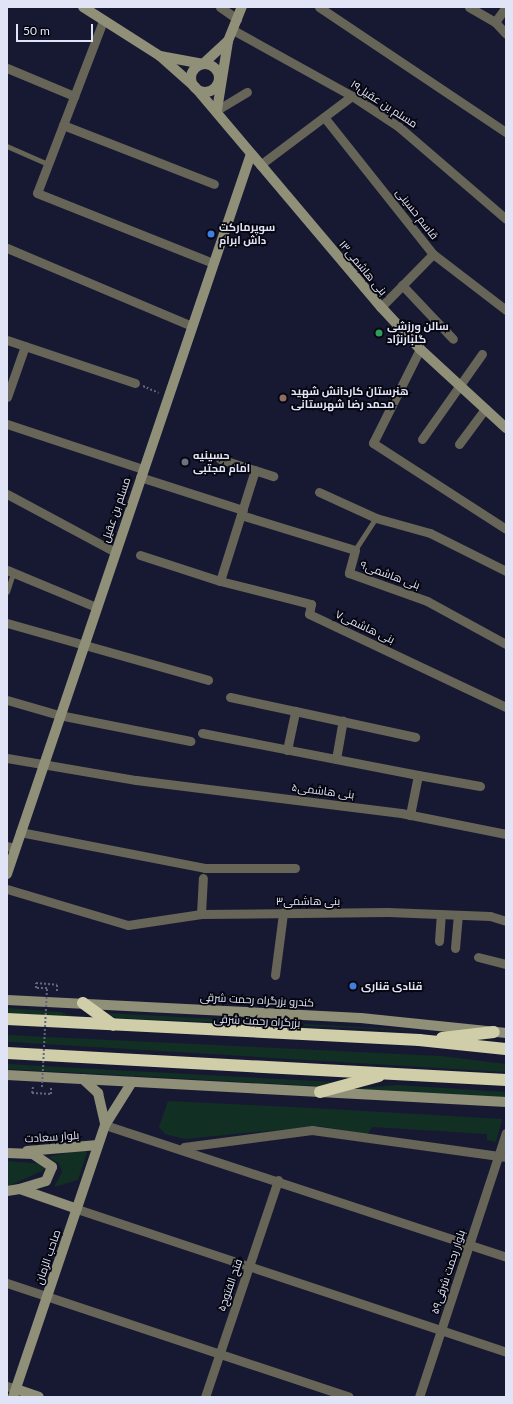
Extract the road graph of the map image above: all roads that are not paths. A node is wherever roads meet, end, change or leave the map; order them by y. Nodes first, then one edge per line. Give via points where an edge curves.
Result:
1 (83, 7) edge
2 (220, 7) edge
3 (242, 7) edge
4 (318, 7) edge
5 (469, 7) edge
6 (506, 7) edge
7 (237, 19) junction
8 (103, 21) junction
9 (495, 22) junction
10 (233, 30) junction
11 (506, 34) edge
12 (228, 41) junction
13 (160, 56) junction
14 (203, 64) junction
15 (7, 68) edge
16 (219, 78) junction
17 (195, 87) junction
18 (247, 92) dead end
19 (74, 96) junction
20 (352, 96) junction
21 (217, 110) junction
22 (324, 117) junction
23 (63, 125) junction
24 (506, 132) edge
25 (7, 146) edge
26 (251, 154) junction
27 (48, 164) junction
28 (260, 166) junction
29 (214, 184) dead end
30 (506, 219) edge
31 (7, 248) edge
32 (433, 254) junction
33 (213, 263) junction
34 (402, 285) junction
35 (381, 307) junction
36 (506, 310) edge
37 (192, 326) junction
38 (453, 339) dead end
39 (7, 340) edge
40 (26, 346) junction
41 (420, 349) junction
42 (482, 354) dead end
43 (135, 383) road end
44 (461, 385) junction
45 (7, 397) edge
46 (485, 409) junction
47 (7, 424) edge
48 (505, 424) edge
49 (422, 439) dead end
50 (459, 444) dead end
51 (220, 459) dead end
52 (255, 470) junction
53 (142, 473) junction
54 (273, 476) dead end
55 (318, 492) dead end
56 (7, 494) edge
57 (242, 512) junction
58 (376, 518) junction
59 (506, 529) edge
60 (355, 550) junction
61 (115, 552) junction
62 (140, 555) dead end
63 (506, 571) edge
64 (10, 572) edge
65 (220, 581) junction
66 (7, 592) edge
67 (96, 606) junction
68 (7, 623) edge
69 (506, 644) edge
70 (83, 646) junction
71 (208, 680) dead end
72 (230, 697) dead end
73 (7, 700) edge
74 (506, 707) edge
75 (295, 711) junction
76 (59, 715) junction
77 (343, 721) junction
78 (202, 733) dead end
79 (416, 737) dead end
80 (190, 741) dead end
81 (287, 750) junction
82 (7, 758) edge
83 (336, 759) junction
84 (42, 766) junction
85 (418, 775) junction
86 (480, 786) dead end
87 (410, 815) junction
88 (20, 832) junction
89 (506, 834) edge
90 (11, 847) edge
91 (296, 868) dead end
92 (7, 874) edge
93 (203, 878) dead end
94 (7, 889) edge
95 (283, 913) junction
96 (201, 914) junction
97 (442, 914) junction
98 (458, 915) junction
99 (506, 921) edge
100 (439, 941) dead end
101 (454, 948) dead end
102 (478, 957) dead end
103 (506, 964) edge
104 (275, 975) dead end
105 (7, 994) edge
106 (7, 1000) edge
107 (29, 1001) junction
108 (83, 1003) junction
109 (7, 1019) edge
110 (113, 1025) junction
111 (500, 1032) edge
112 (419, 1040) junction
113 (506, 1049) edge
114 (7, 1053) edge
115 (391, 1073) junction
116 (7, 1075) edge
117 (83, 1079) junction
118 (506, 1080) edge
119 (132, 1082) junction
120 (320, 1092) junction
121 (506, 1102) edge
122 (105, 1125) junction
123 (506, 1133) edge
124 (98, 1145) junction
125 (180, 1147) junction
126 (7, 1152) edge
127 (502, 1156) edge
128 (278, 1180) junction
129 (20, 1189) junction
130 (7, 1191) edge
131 (77, 1209) junction
132 (469, 1245) junction
133 (506, 1258) edge
134 (249, 1267) junction
135 (7, 1283) edge
136 (47, 1296) junction
137 (441, 1330) junction
138 (506, 1352) edge
139 (219, 1355) junction
140 (12, 1391) edge
141 (39, 1397) edge
142 (205, 1397) edge
143 (349, 1397) edge
144 (419, 1397) edge

1 - 8 street
2 - 7 street
3 - 7 street
4 - 24 street
5 - 9 street
6 - 9 street
7 - 10 street
8 - 13 street
8 - 19 street
9 - 11 street
10 - 12 street
10 - 20 street, مسلم بن عقیل۱۹
12 - 14 street
12 - 16 street
13 - 14 street
13 - 17 street, بنی هاشمی۱۳
14 - 16 street via 216,69
14 - 17 street via 193,72
15 - 19 street
16 - 17 street via 216,87 208,92
16 - 21 street
17 - 21 street, بنی هاشمی۱۳
18 - 21 street
19 - 23 street
20 - 22 street
20 - 30 street, مسلم بن عقیل۱۹ via 430,150
21 - 26 street, بنی هاشمی۱۳
22 - 28 street
22 - 32 street, قاسم حسینی
23 - 27 street
23 - 29 street
25 - 27 lane
26 - 28 street, بنی هاشمی۱۳
26 - 33 street, مسلم بن عقیل
27 - 33 street via 37,193
28 - 35 street, بنی هاشمی۱۳
31 - 37 street
32 - 34 street
32 - 36 street, قاسم حسینی
33 - 37 street, مسلم بن عقیل
34 - 35 street
34 - 38 street
35 - 41 street, بنی هاشمی۱۳
37 - 53 street, مسلم بن عقیل
39 - 40 street
40 - 43 street
40 - 45 street
41 - 44 street, بنی هاشمی۱۳
41 - 59 street via 373,443
42 - 44 street
44 - 46 street, بنی هاشمی۱۳
44 - 49 street
46 - 48 street, بنی هاشمی۱۳
46 - 50 street
47 - 53 street, بنی هاشمی۹
51 - 52 street
52 - 54 street
52 - 57 street
53 - 57 street, بنی هاشمی۹
53 - 61 street, مسلم بن عقیل
55 - 58 street
56 - 61 street
57 - 60 street, بنی هاشمی۹
57 - 65 street
58 - 60 lane
58 - 63 street via 430,532
60 - 69 street, بنی هاشمی۹ via 349,573 427,601
61 - 67 street, مسلم بن عقیل
62 - 65 street
64 - 66 lane
64 - 67 street
65 - 74 street, بنی هاشمی۷ via 311,604 309,614
67 - 70 street, مسلم بن عقیل
68 - 70 street
70 - 71 street
70 - 76 street, مسلم بن عقیل
72 - 75 street
73 - 76 street
75 - 77 street
75 - 81 street
76 - 80 street
76 - 84 street, مسلم بن عقیل
77 - 79 street
77 - 83 street
78 - 81 street
81 - 83 street
82 - 84 street, بنی هاشمی۵
83 - 85 street
84 - 87 street, بنی هاشمی۵
84 - 88 street, مسلم بن عقیل
85 - 86 street
85 - 87 street
87 - 89 street, بنی هاشمی۵
88 - 90 street, مسلم بن عقیل
88 - 91 street via 204,868
90 - 92 street, مسلم بن عقیل
93 - 96 street
94 - 96 street, بنی هاشمی۳ via 111,923 128,925
95 - 96 street, بنی هاشمی۳
95 - 97 street, بنی هاشمی۳
95 - 104 street
97 - 98 street, بنی هاشمی۳
97 - 100 street
98 - 99 street, بنی هاشمی۳
98 - 101 street
102 - 103 street
105 - 107 street
106 - 107 street, کندرو بزرگراه رحمت شرقی
107 - 108 street, کندرو بزرگراه رحمت شرقی
108 - 110 highway
108 - 111 street, کندرو بزرگراه رحمت شرقی via 361,1018
109 - 110 highway, بزرگراه رحمت شرقی
110 - 112 highway, بزرگراه رحمت شرقی
111 - 112 highway
112 - 113 highway, بزرگراه رحمت شرقی
114 - 115 highway
115 - 118 highway
115 - 120 highway
116 - 117 street
117 - 119 street
117 - 122 street via 98,1093
119 - 120 street
119 - 122 street, صاحب الزمان
120 - 121 street
122 - 124 street, صاحب الزمان
122 - 125 street
123 - 127 street, ۵۹بلوار رحمت شرقی
124 - 126 street, بلوار سعادت
124 - 131 street, صاحب الزمان
125 - 127 street via 312,1130
125 - 128 street
126 - 129 street via 32,1154 52,1167 46,1181
127 - 132 street, ۵۹بلوار رحمت شرقی
128 - 132 street
128 - 134 street, فتح الفتوح۵
129 - 130 street
129 - 131 street
131 - 134 street
131 - 136 street, صاحب الزمان
132 - 133 street
132 - 137 street, ۵۹بلوار رحمت شرقی
134 - 137 street
134 - 139 street, فتح الفتوح۵
135 - 136 street
136 - 139 street
136 - 140 street, صاحب الزمان
137 - 138 street
137 - 144 street, ۵۹بلوار رحمت شرقی
139 - 142 street, فتح الفتوح۵
139 - 143 street
140 - 141 street

